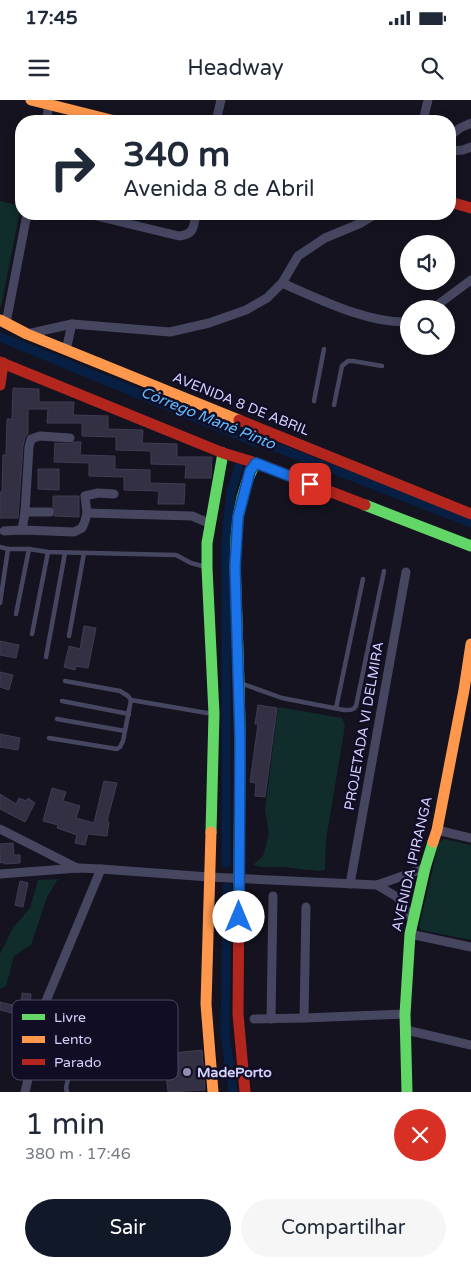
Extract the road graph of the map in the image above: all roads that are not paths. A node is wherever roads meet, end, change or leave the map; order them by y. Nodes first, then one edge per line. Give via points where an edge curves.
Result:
1 (31, 100) edge
2 (221, 100) edge
3 (428, 100) edge
4 (50, 102) edge
5 (47, 115) edge
6 (94, 115) edge
7 (217, 115) edge
8 (424, 115) edge
9 (471, 123) edge
10 (456, 131) edge
11 (471, 147) edge
12 (456, 151) edge
13 (456, 204) edge
14 (471, 208) edge
15 (26, 220) edge
16 (113, 220) edge
17 (194, 220) edge
18 (366, 220) edge
19 (471, 280) edge
20 (282, 283) junction
21 (444, 300) edge
22 (3, 322) edge
23 (400, 322) edge
24 (72, 324) junction
25 (27, 334) junction
26 (324, 349) dead end
27 (66, 350) junction
28 (1, 363) edge
29 (382, 366) dead end
30 (0, 385) edge
31 (314, 401) dead end
32 (334, 405) dead end
33 (70, 438) dead end
34 (223, 453) junction
35 (256, 463) junction
36 (114, 494) dead end
37 (25, 512) junction
38 (50, 512) dead end
39 (87, 513) junction
40 (471, 514) edge
41 (211, 524) junction
42 (22, 530) junction
43 (4, 531) dead end
44 (471, 546) edge
45 (0, 547) edge
46 (8, 549) junction
47 (29, 549) junction
48 (48, 552) junction
49 (66, 552) junction
50 (84, 553) junction
51 (207, 568) junction
52 (384, 571) dead end
53 (406, 572) dead end
54 (363, 579) dead end
55 (0, 603) edge
56 (16, 614) dead end
57 (32, 634) dead end
58 (69, 636) dead end
59 (471, 644) edge
60 (46, 657) dead end
61 (65, 681) dead end
62 (238, 683) junction
63 (468, 691) edge
64 (131, 700) junction
65 (62, 701) dead end
66 (336, 708) junction
67 (129, 714) junction
68 (214, 714) junction
69 (57, 719) dead end
70 (125, 731) junction
71 (49, 738) dead end
72 (0, 829) edge
73 (437, 830) junction
74 (471, 838) edge
75 (78, 868) junction
76 (425, 868) junction
77 (101, 869) junction
78 (0, 874) edge
79 (209, 877) junction
80 (239, 879) junction
81 (350, 884) junction
82 (377, 885) junction
83 (273, 896) dead end
84 (306, 907) dead end
85 (413, 920) junction
86 (410, 934) junction
87 (471, 947) edge
88 (46, 1000) edge
89 (405, 1014) junction
90 (304, 1018) junction
91 (254, 1019) dead end
92 (271, 1019) junction
93 (406, 1030) junction
94 (471, 1044) edge
95 (213, 1092) edge
96 (245, 1092) edge
97 (407, 1092) edge

1 - 4 street
2 - 7 street
3 - 8 street
4 - 5 street
4 - 6 street
9 - 10 street
11 - 12 street
13 - 14 street
15 - 22 street
16 - 17 street via 179,236 188,235
18 - 20 street via 325,238 298,256
19 - 21 street
20 - 23 street via 372,318
20 - 24 street via 267,298 246,310 209,324 170,332
22 - 25 street, AVENIDA 8 DE ABRIL
24 - 25 street
24 - 27 street
25 - 27 street, AVENIDA 8 DE ABRIL
26 - 31 lane
27 - 40 street, AVENIDA 8 DE ABRIL
28 - 30 street
28 - 34 street
29 - 32 lane via 348,361 342,366
33 - 37 street via 40,436 31,440
34 - 35 street
34 - 41 street
35 - 44 street
35 - 62 street via 250,471 238,517 235,567
36 - 39 street via 85,496
37 - 38 street
37 - 42 street
39 - 41 street via 192,516
39 - 42 street via 82,528 74,532
41 - 51 street
42 - 43 street
45 - 46 lane
46 - 47 lane
46 - 55 lane
47 - 48 lane
47 - 56 lane
48 - 49 lane
48 - 57 lane
49 - 50 lane
49 - 60 lane
50 - 51 lane via 176,555
50 - 58 lane
51 - 68 street
52 - 66 lane via 356,706 351,710
53 - 81 street, PROJETADA VI DELMIRA
54 - 66 lane
59 - 63 street, AVENIDA IPIRANGA
61 - 64 lane via 120,691
62 - 66 lane via 282,698
62 - 80 street
63 - 73 street, AVENIDA IPIRANGA
64 - 67 lane
64 - 68 lane
65 - 67 lane
67 - 70 lane
68 - 79 street
69 - 70 lane
70 - 71 lane via 117,749
72 - 75 street
73 - 74 street
73 - 76 street, AVENIDA IPIRANGA
75 - 77 street
75 - 78 street
76 - 82 street
76 - 85 street, AVENIDA IPIRANGA
77 - 79 street
77 - 88 street
79 - 80 street
79 - 95 street via 206,1004
80 - 81 street
80 - 96 street via 238,1014
81 - 82 street
82 - 85 street via 397,897
83 - 92 street
84 - 90 street
85 - 86 street, AVENIDA IPIRANGA
86 - 87 street
86 - 89 street, AVENIDA IPIRANGA
89 - 90 street
89 - 93 street, AVENIDA IPIRANGA
90 - 92 street
91 - 92 street
93 - 94 street
93 - 97 street, AVENIDA IPIRANGA

